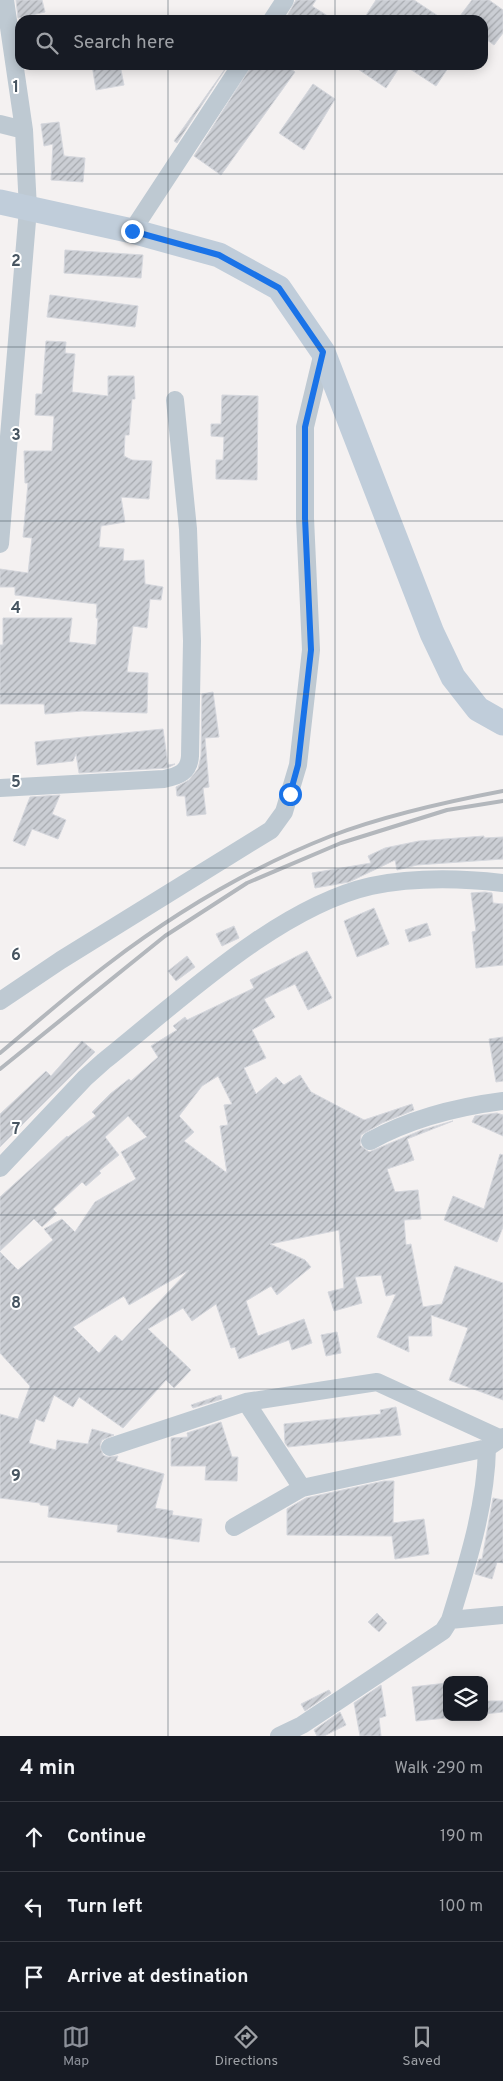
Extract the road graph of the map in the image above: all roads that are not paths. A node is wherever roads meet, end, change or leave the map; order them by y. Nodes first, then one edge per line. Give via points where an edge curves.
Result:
1 (285, 0) edge
2 (4, 10) edge
3 (275, 15) edge
4 (239, 70) edge
5 (0, 124) edge
6 (24, 130) junction
7 (0, 202) edge
8 (28, 209) junction
9 (132, 231) junction
10 (323, 352) junction
11 (175, 400) dead end
12 (0, 544) edge
13 (503, 723) edge
14 (0, 788) edge
15 (503, 883) edge
16 (0, 1001) edge
17 (503, 1102) edge
18 (370, 1141) dead end
19 (0, 1168) edge
20 (246, 1402) junction
21 (497, 1441) edge
22 (110, 1448) dead end
23 (302, 1488) junction
24 (234, 1527) dead end
25 (503, 1615) edge
26 (450, 1620) junction
27 (279, 1736) edge

1 - 3 street
2 - 6 street
4 - 9 street
5 - 6 street
6 - 8 street
7 - 8 main road
8 - 9 main road
8 - 12 street
9 - 10 main road via 219,255 279,288
10 - 13 main road via 432,633 453,677 478,709
10 - 16 street via 305,427 311,650 298,765 284,812 271,830
11 - 14 street via 188,529 192,641 187,769 176,777 164,779
15 - 19 street via 426,879 371,886 317,905 234,957 104,1061
17 - 18 street via 463,1106 427,1116
20 - 21 street via 377,1382
20 - 22 street
20 - 23 street
21 - 23 street
21 - 26 street
23 - 24 street
25 - 26 street
26 - 27 street via 443,1631 386,1670 302,1725

